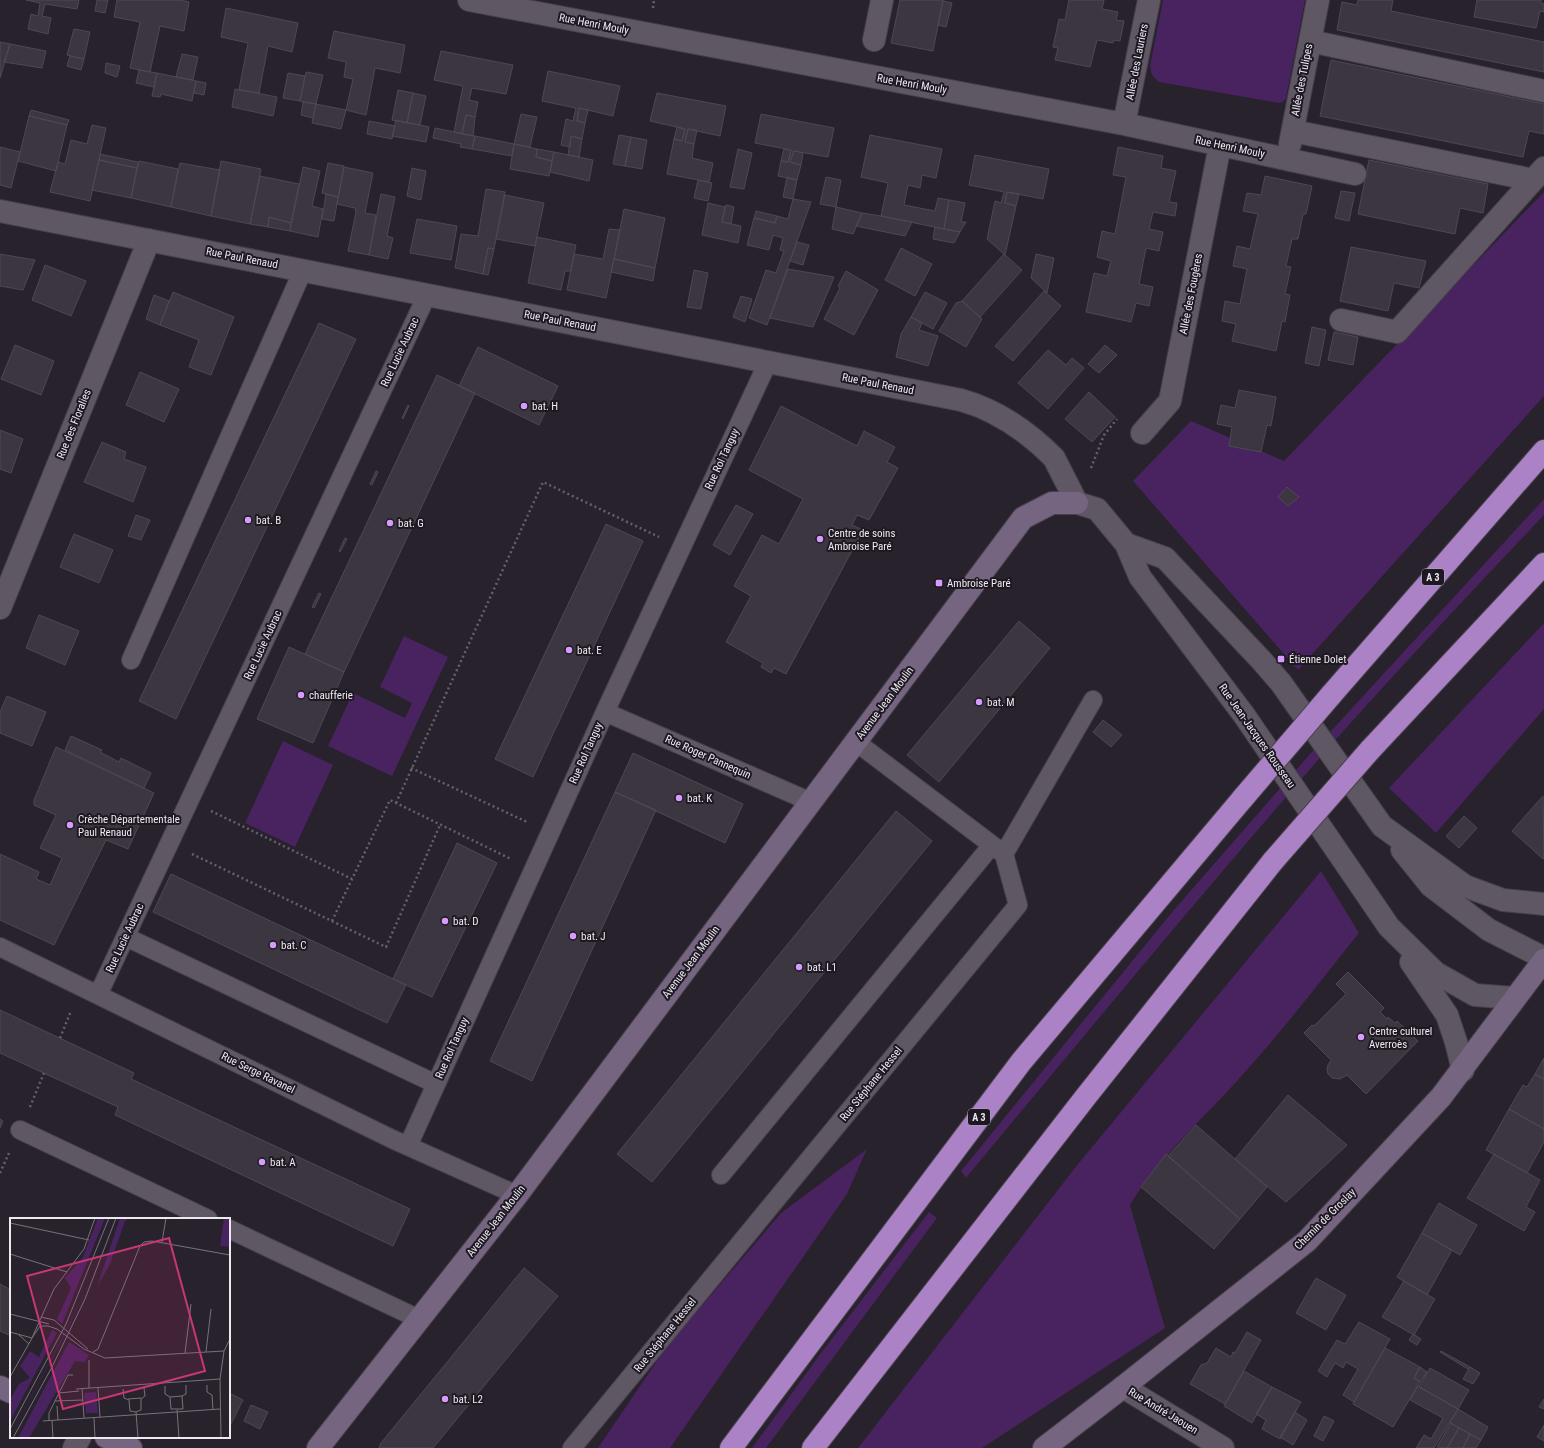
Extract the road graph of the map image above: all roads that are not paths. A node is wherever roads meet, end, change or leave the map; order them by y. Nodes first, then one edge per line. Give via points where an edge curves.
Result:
1 (469, 0) edge
2 (882, 0) edge
3 (1149, 0) edge
4 (1318, 0) edge
5 (874, 40) dead end
6 (1310, 41) junction
7 (1544, 91) edge
8 (1124, 124) junction
9 (1293, 130) junction
10 (1220, 145) junction
11 (1287, 159) junction
12 (1355, 174) dead end
13 (1538, 174) edge
14 (0, 210) edge
15 (149, 240) junction
16 (303, 270) junction
17 (426, 295) junction
18 (1341, 320) dead end
19 (768, 362) junction
20 (1142, 433) road end
21 (1544, 451) edge
22 (1078, 503) junction
23 (1126, 544) junction
24 (1544, 564) edge
25 (0, 608) edge
26 (131, 660) dead end
27 (1093, 700) dead end
28 (605, 712) junction
29 (856, 742) junction
30 (811, 802) junction
31 (1382, 826) junction
32 (998, 849) junction
33 (1544, 904) edge
34 (1389, 928) junction
35 (126, 937) junction
36 (0, 947) edge
37 (1544, 959) edge
38 (98, 996) junction
39 (1514, 998) junction
40 (1463, 1070) junction
41 (436, 1084) junction
42 (20, 1130) dead end
43 (408, 1146) junction
44 (721, 1175) dead end
45 (517, 1195) junction
46 (206, 1218) edge
47 (230, 1229) edge
48 (420, 1319) junction
49 (0, 1387) edge
50 (1123, 1387) junction
51 (10, 1392) edge
52 (79, 1438) edge
53 (108, 1438) edge
54 (74, 1448) edge
55 (131, 1448) edge
56 (318, 1448) edge
57 (572, 1448) edge
58 (731, 1448) edge
59 (813, 1448) edge
60 (1044, 1448) edge
61 (1224, 1448) edge

1 - 8 street, Rue Henri Mouly
2 - 5 street
3 - 8 street, Allée des Lauriers
4 - 6 street, Allée des Tulipes
6 - 7 street
6 - 9 street, Allée des Tulipes
8 - 10 street, Rue Henri Mouly
9 - 11 street, Allée des Tulipes
9 - 13 street
10 - 11 street, Rue Henri Mouly
10 - 20 street, Allée des Fougères via 1170,401
11 - 12 street, Rue Henri Mouly
13 - 18 street via 1397,332
14 - 15 street, Rue Paul Renaud
15 - 16 street, Rue Paul Renaud
15 - 25 street, Rue des Floralies
16 - 17 street, Rue Paul Renaud
16 - 26 lane
17 - 19 street, Rue Paul Renaud
17 - 35 lane, Rue Lucie Aubrac
19 - 22 street, Rue Paul Renaud via 961,400 985,409 1019,428 1054,458
19 - 28 lane, Rue Rol Tanguy
21 - 58 highway, A 3, bridge via 1331,695 1021,1062
22 - 23 street, Rue Jean-Jacques Rousseau via 1097,510
22 - 29 street, Avenue Jean Moulin via 1052,503 1023,518
23 - 31 street, Rue Jean-Jacques Rousseau via 1165,558 1262,661 1281,683
23 - 34 street, Rue Jean-Jacques Rousseau via 1140,577 1244,715
24 - 59 highway, bridge via 1370,750 1273,861
27 - 32 lane
28 - 30 lane, Rue Roger Pannequin
28 - 41 lane, Rue Rol Tanguy
29 - 30 street, Avenue Jean Moulin
29 - 32 lane
30 - 45 street, Avenue Jean Moulin
31 - 33 street, Rue Jean-Jacques Rousseau via 1465,886 1503,900
31 - 37 street, Rue Jean-Jacques Rousseau via 1431,886 1488,930
32 - 44 lane
32 - 57 lane, Rue Stéphane Hessel via 1018,905
34 - 39 street, Rue Jean-Jacques Rousseau via 1436,973 1475,995
34 - 40 street, Rue Jean-Jacques Rousseau via 1447,1016
35 - 38 lane, Rue Lucie Aubrac
35 - 41 lane
36 - 38 lane, Rue Serge Ravanel
37 - 39 street, Chemin de Groslay
38 - 43 lane, Rue Serge Ravanel
39 - 40 street, Chemin de Groslay
40 - 50 street, Chemin de Groslay via 1441,1097 1306,1241
41 - 43 lane, Rue Rol Tanguy
42 - 46 lane
43 - 45 lane, Rue Serge Ravanel
45 - 48 street, Avenue Jean Moulin
47 - 48 lane
48 - 56 street, Avenue Jean Moulin
49 - 51 street
50 - 60 street, Chemin de Groslay
50 - 61 street, Rue André Jaouen
52 - 54 street
53 - 55 street

